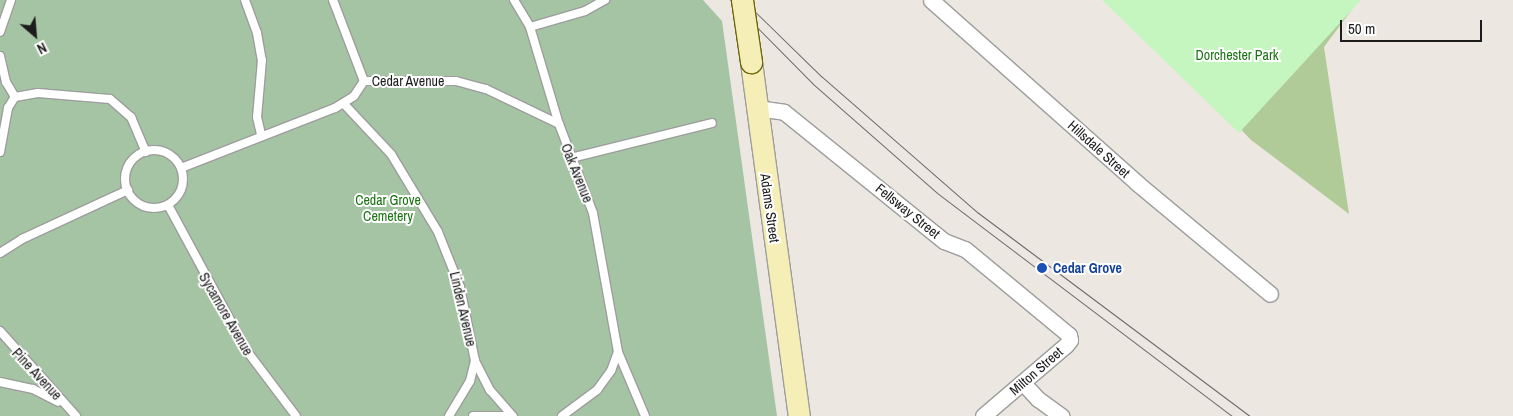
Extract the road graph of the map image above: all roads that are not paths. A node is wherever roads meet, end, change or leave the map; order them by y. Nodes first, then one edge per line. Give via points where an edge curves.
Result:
1 (11, 0) edge
2 (245, 0) edge
3 (334, 0) edge
4 (514, 0) edge
5 (605, 0) edge
6 (742, 0) edge
7 (930, 0) edge
8 (530, 27) junction
9 (0, 32) edge
10 (0, 56) edge
11 (364, 81) junction
12 (14, 97) junction
13 (344, 104) junction
14 (757, 108) junction
15 (712, 123) dead end
16 (559, 124) junction
17 (261, 135) junction
18 (0, 152) edge
19 (146, 152) junction
20 (571, 158) junction
21 (181, 168) junction
22 (128, 190) junction
23 (168, 204) junction
24 (0, 253) edge
25 (1270, 294) dead end
26 (0, 331) edge
27 (1066, 345) joint
28 (618, 352) junction
29 (475, 361) junction
30 (0, 382) edge
31 (1023, 383) junction
32 (74, 414) edge
33 (296, 416) edge
34 (449, 416) edge
35 (473, 416) edge
36 (513, 416) edge
37 (562, 416) edge
38 (645, 416) edge
39 (799, 416) edge
40 (983, 416) edge
41 (1061, 416) edge

1 - 9 lane
2 - 17 lane via 257,32 262,60 257,117
3 - 11 lane
4 - 8 lane, Oak Avenue
5 - 8 lane via 592,8
6 - 14 main road, Adams Street, bridge
7 - 25 street, Hillsdale Street via 1136,183
8 - 16 lane, Oak Avenue
10 - 12 lane via 6,82
11 - 13 lane, Cedar Avenue
11 - 16 lane, Cedar Avenue via 456,81 486,90
12 - 18 lane via 8,108
12 - 19 lane via 38,93 110,99 130,117
13 - 17 lane, Cedar Avenue
13 - 29 lane, Linden Avenue via 390,154 438,232 460,287
14 - 27 street, Fellsway Street via 784,112 944,240 965,249 1065,331 1070,340
14 - 39 main road, Adams Street
15 - 20 lane
16 - 20 lane, Oak Avenue
17 - 21 lane, Cedar Avenue
19 - 21 lane via 166,152
19 - 22 lane via 137,156 128,167
20 - 28 lane, Oak Avenue via 596,227
21 - 23 lane via 182,189
22 - 23 lane via 134,200 146,207
22 - 24 lane via 22,239
23 - 33 lane, Sycamore Avenue via 247,351
26 - 32 lane, Pine Avenue
27 - 31 street, Milton Street
28 - 37 lane via 611,371 597,390
28 - 38 lane, Oak Avenue
29 - 34 lane via 470,381
29 - 36 lane, Linden Avenue via 490,390
30 - 32 lane via 38,391
31 - 40 street, Milton Street
31 - 41 street
35 - 36 lane

